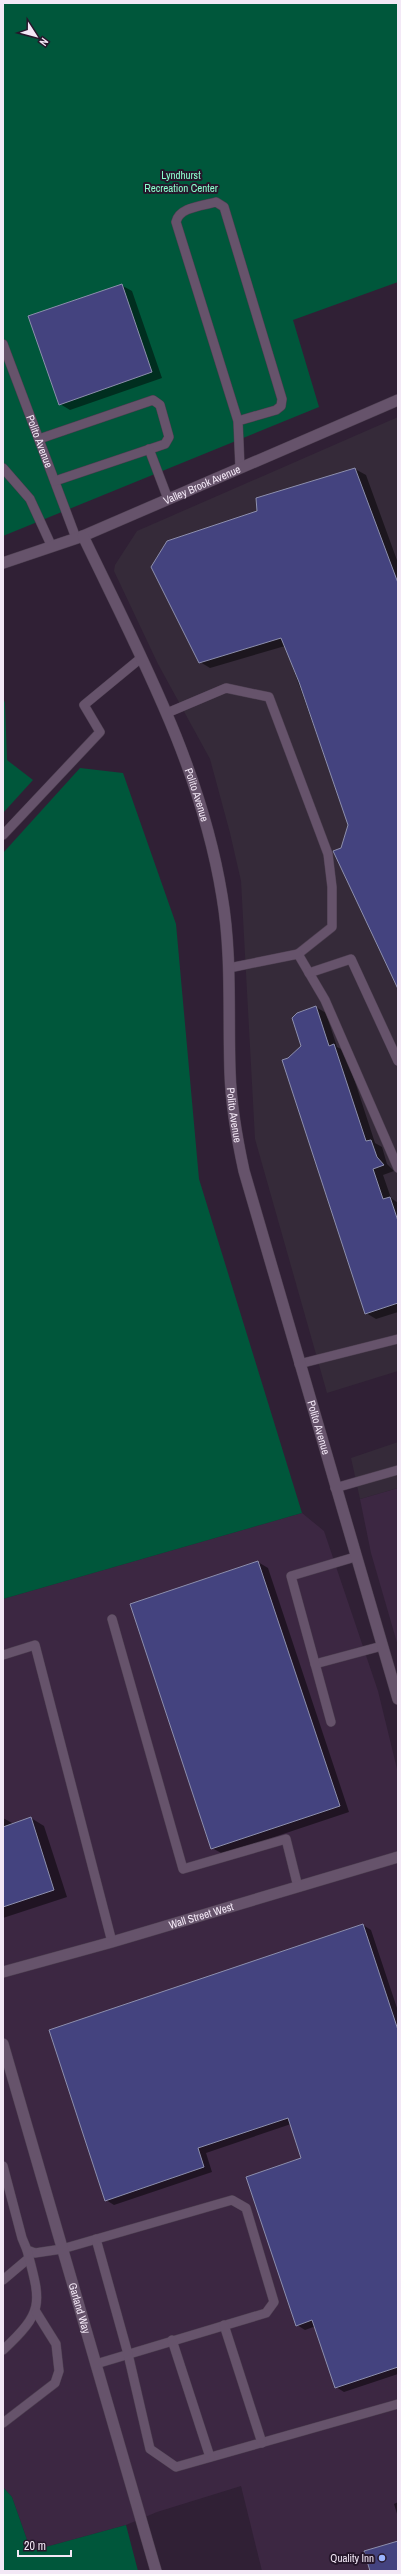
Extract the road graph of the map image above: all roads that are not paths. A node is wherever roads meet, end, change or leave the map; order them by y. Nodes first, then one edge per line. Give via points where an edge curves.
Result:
1 (3, 344) edge
2 (398, 400) edge
3 (238, 421) junction
4 (38, 439) junction
5 (148, 450) junction
6 (3, 468) edge
7 (240, 468) junction
8 (55, 481) junction
9 (168, 499) junction
10 (80, 537) junction
11 (52, 547) junction
12 (3, 563) edge
13 (141, 658) junction
14 (167, 713) junction
15 (3, 835) edge
16 (298, 954) junction
17 (229, 968) junction
18 (309, 973) junction
19 (398, 1061) edge
20 (398, 1168) edge
21 (398, 1338) edge
22 (299, 1364) junction
23 (398, 1470) edge
24 (335, 1488) junction
25 (355, 1557) junction
26 (112, 1619) dead end
27 (382, 1646) junction
28 (3, 1655) edge
29 (316, 1664) junction
30 (398, 1699) edge
31 (331, 1722) dead end
32 (398, 1857) edge
33 (298, 1887) junction
34 (112, 1942) junction
35 (3, 1972) edge
36 (3, 2044) edge
37 (3, 2166) edge
38 (96, 2240) junction
39 (62, 2249) junction
40 (28, 2254) junction
41 (3, 2280) edge
42 (36, 2312) junction
43 (224, 2325) junction
44 (172, 2340) junction
45 (3, 2350) edge
46 (128, 2354) junction
47 (96, 2364) junction
48 (398, 2404) edge
49 (3, 2423) edge
50 (262, 2443) junction
51 (210, 2457) junction
52 (156, 2571) edge

1 - 4 lane, Polito Avenue
2 - 7 street, Valley Brook Avenue
3 - 3 lane via 176,222 177,216 182,212 216,202 224,206 282,399 281,406 276,410
3 - 7 lane
4 - 5 lane via 153,400 160,405 169,437 165,444
4 - 8 lane, Polito Avenue
5 - 8 lane
5 - 9 lane
6 - 11 lane via 30,499
7 - 9 street, Valley Brook Avenue
8 - 10 lane, Polito Avenue
9 - 10 street, Valley Brook Avenue
10 - 11 street, Valley Brook Avenue
10 - 13 street, Polito Avenue
11 - 12 street, Valley Brook Avenue
13 - 14 street, Polito Avenue
13 - 15 lane via 84,705 100,732
14 - 16 lane via 226,688 269,697 328,854 332,887 332,927
14 - 17 street, Polito Avenue via 195,782 211,839 222,897
16 - 17 lane
16 - 18 lane
17 - 22 street, Polito Avenue via 230,1073 234,1118 244,1172
18 - 19 lane via 350,959
18 - 20 lane via 325,1000
21 - 22 lane
22 - 24 street, Polito Avenue
23 - 24 lane
24 - 25 street, Polito Avenue
25 - 27 street, Polito Avenue
25 - 29 lane via 291,1576
26 - 33 lane via 183,1868 286,1839
27 - 29 lane
27 - 30 street, Polito Avenue
28 - 34 lane via 35,1645
29 - 31 lane
32 - 33 street, Wall Street West
33 - 34 street, Wall Street West
34 - 35 street, Wall Street West
36 - 39 street, Garland Way
37 - 40 lane
38 - 39 lane
38 - 43 lane via 232,2200 246,2208 274,2302 266,2313
38 - 46 lane
39 - 40 lane
39 - 47 street, Garland Way
40 - 41 lane
40 - 42 lane via 38,2296
42 - 45 lane via 23,2331
42 - 49 lane via 56,2344 59,2371 55,2383
43 - 44 lane
43 - 50 lane
44 - 46 lane
44 - 51 lane
46 - 47 lane
46 - 51 lane via 150,2449 176,2467
47 - 52 street, Garland Way
48 - 50 lane
50 - 51 lane

